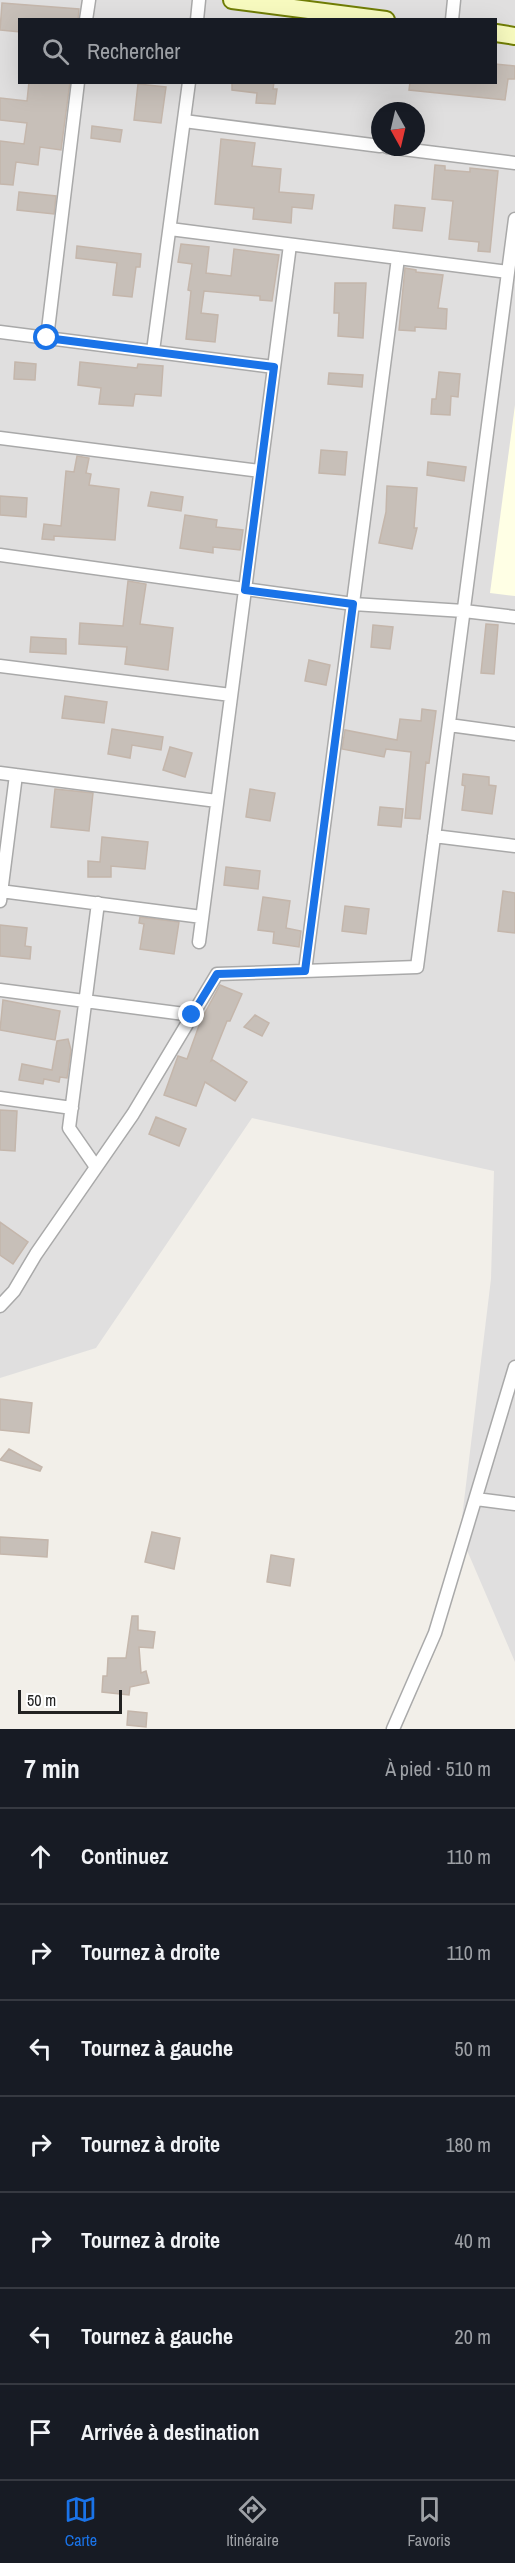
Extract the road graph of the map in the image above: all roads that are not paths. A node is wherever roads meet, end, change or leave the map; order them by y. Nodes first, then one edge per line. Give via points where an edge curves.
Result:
1 (89, 0) edge
2 (200, 0) edge
3 (232, 0) edge
4 (454, 0) edge
5 (86, 18) edge
6 (197, 18) edge
7 (371, 18) edge
8 (452, 18) edge
9 (497, 33) edge
10 (515, 36) edge
11 (78, 84) edge
12 (189, 84) edge
13 (184, 121) junction
14 (371, 145) edge
15 (425, 152) edge
16 (515, 163) edge
17 (515, 219) edge
18 (170, 229) junction
19 (290, 245) junction
20 (398, 258) junction
21 (508, 272) junction
22 (0, 332) edge
23 (47, 338) junction
24 (153, 351) junction
25 (274, 367) junction
26 (0, 438) edge
27 (260, 471) junction
28 (0, 555) edge
29 (245, 590) junction
30 (353, 604) junction
31 (463, 612) junction
32 (515, 617) edge
33 (0, 666) edge
34 (231, 695) junction
35 (449, 725) junction
36 (515, 734) edge
37 (0, 773) edge
38 (16, 775) junction
39 (217, 801) junction
40 (434, 836) junction
41 (515, 846) edge
42 (0, 894) edge
43 (98, 903) junction
44 (202, 917) junction
45 (199, 942) dead end
46 (305, 971) junction
47 (0, 990) edge
48 (86, 1001) junction
49 (192, 1015) junction
50 (0, 1098) edge
51 (72, 1108) junction
52 (96, 1167) junction
53 (0, 1306) edge
54 (515, 1367) edge
55 (476, 1499) junction
56 (515, 1504) edge
57 (393, 1729) edge

1 - 5 street
2 - 6 street
3 - 7 main road
4 - 8 street
9 - 10 main road
11 - 23 street
12 - 13 street
13 - 14 street
13 - 18 street
15 - 16 street
17 - 21 street
18 - 19 street
18 - 24 street
19 - 20 street
19 - 25 street
20 - 21 street
20 - 30 street
21 - 31 street
22 - 23 street
23 - 24 street
24 - 25 street
25 - 27 street
26 - 27 street
27 - 29 street
28 - 29 street
29 - 30 street
29 - 34 street
30 - 31 street
30 - 46 street
31 - 32 street
31 - 35 street
33 - 34 street
34 - 39 street
35 - 36 street
35 - 40 street
37 - 38 street
38 - 39 street
38 - 42 street
39 - 44 street
40 - 41 street
40 - 46 street via 417,968
42 - 43 street
43 - 44 street
43 - 48 street
44 - 45 street
46 - 49 street via 217,974
47 - 48 street
48 - 49 street
48 - 51 street
49 - 52 street
50 - 51 street
51 - 52 street via 69,1128
52 - 53 street
54 - 55 street
55 - 56 street
55 - 57 street via 435,1633

